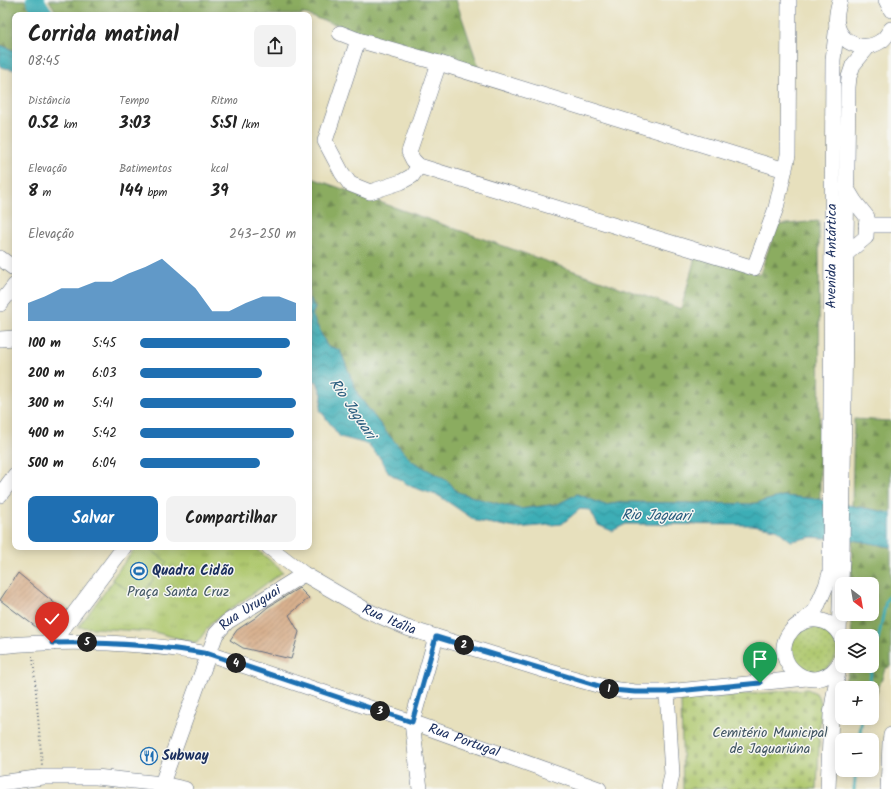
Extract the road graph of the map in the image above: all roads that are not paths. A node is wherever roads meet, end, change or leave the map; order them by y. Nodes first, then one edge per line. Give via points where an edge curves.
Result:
1 (789, 0) edge
2 (886, 0) edge
3 (839, 9) edge
4 (891, 10) edge
5 (340, 33) dead end
6 (888, 37) edge
7 (358, 40) junction
8 (868, 47) junction
9 (439, 63) junction
10 (419, 166) junction
11 (785, 170) junction
12 (846, 188) junction
13 (866, 225) junction
14 (891, 225) edge
15 (846, 254) junction
16 (0, 258) edge
17 (12, 267) edge
18 (12, 289) edge
19 (0, 304) edge
20 (12, 338) edge
21 (0, 339) edge
22 (12, 479) edge
23 (837, 487) junction
24 (0, 495) edge
25 (122, 550) edge
26 (273, 550) edge
27 (836, 554) junction
28 (304, 574) junction
29 (802, 622) junction
30 (835, 629) edge
31 (841, 629) edge
32 (436, 637) junction
33 (52, 643) junction
34 (0, 646) edge
35 (209, 654) junction
36 (835, 669) edge
37 (838, 673) edge
38 (809, 678) junction
39 (667, 692) junction
40 (831, 714) junction
41 (412, 722) junction
42 (891, 735) edge
43 (0, 783) edge
44 (161, 786) edge
45 (185, 789) edge
46 (420, 789) edge
47 (599, 789) edge
48 (669, 789) edge
49 (828, 789) edge
50 (888, 789) edge

1 - 11 street via 788,155
2 - 4 street
3 - 8 street via 842,36 853,44
3 - 23 street, Avenida Antártica via 833,60
5 - 7 street
6 - 8 street
7 - 9 street
7 - 10 street via 325,141 350,184 370,192 401,182 412,176
8 - 12 street, Avenida Antártica via 853,65 849,77
9 - 10 street via 409,152 412,160
9 - 11 street
10 - 11 street via 754,268 776,208
12 - 13 street via 867,217
12 - 15 street, Avenida Antártica
13 - 14 street
13 - 15 street via 866,237
15 - 23 street, Avenida Antártica
16 - 17 street
18 - 19 street
20 - 21 street
22 - 24 street
23 - 27 street
25 - 33 street
26 - 28 street, Rua Itália
27 - 29 street via 815,610
27 - 31 street
28 - 32 street, Rua Itália via 366,610 407,628
28 - 35 street, Rua Uruguai via 227,622 216,634
29 - 30 street via 825,621
29 - 38 street via 788,634 784,650 785,658 795,672
32 - 39 street, Rua Itália via 612,690
32 - 41 street
33 - 34 street, Rua Portugal
33 - 35 street, Rua Portugal via 127,644
35 - 41 street, Rua Portugal
35 - 44 street, Rua Uruguai
36 - 38 street, Rua Itália via 819,679
37 - 40 street
38 - 39 street, Rua Itália
38 - 40 street via 819,685 826,695
39 - 48 street via 672,774
40 - 49 street
41 - 46 street
41 - 47 street, Rua Portugal
42 - 50 street
43 - 44 street via 43,778 96,777
44 - 45 street

